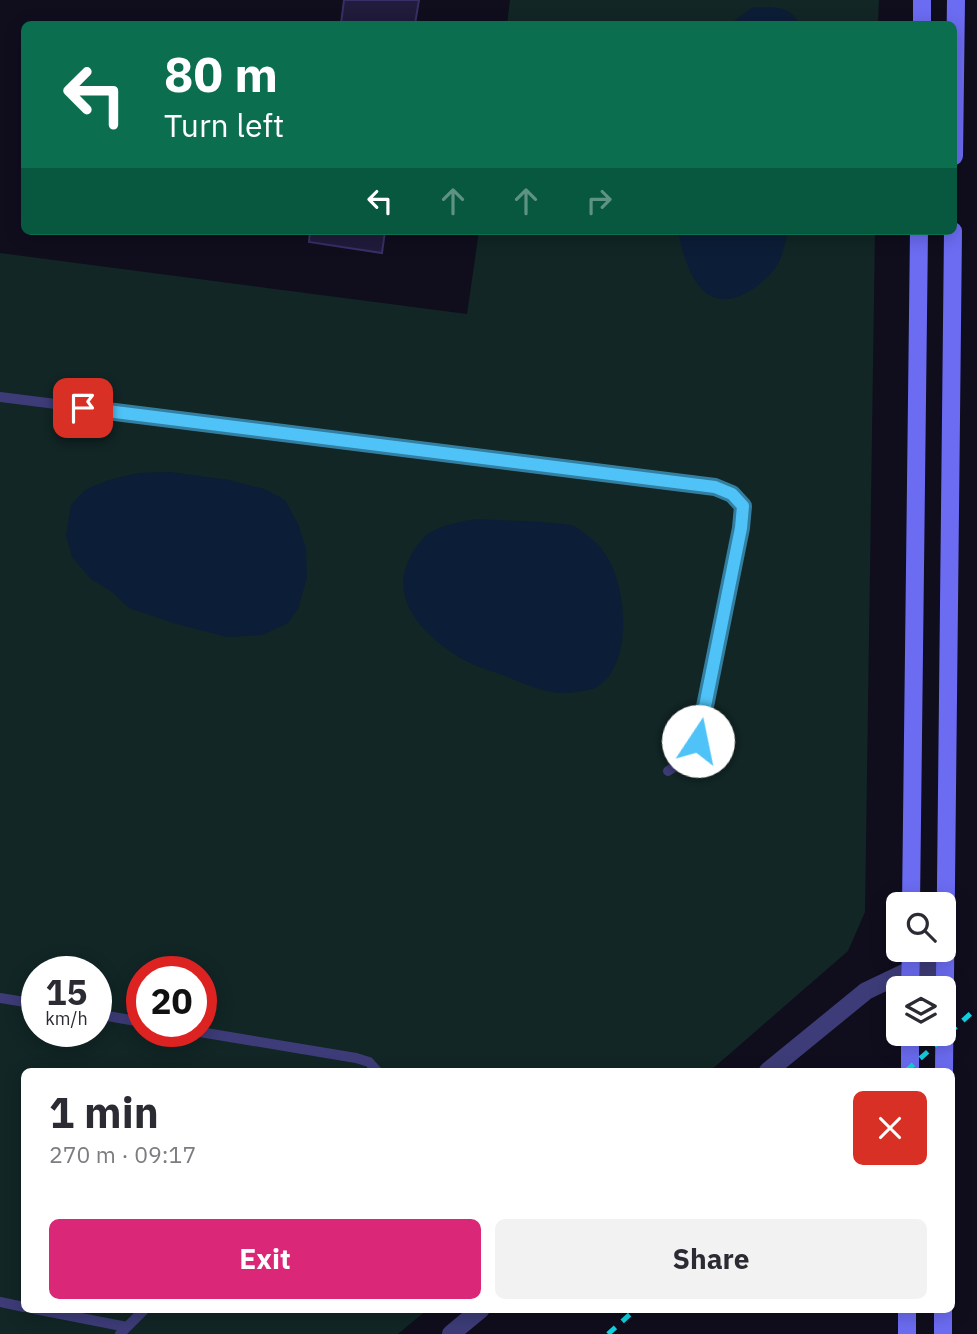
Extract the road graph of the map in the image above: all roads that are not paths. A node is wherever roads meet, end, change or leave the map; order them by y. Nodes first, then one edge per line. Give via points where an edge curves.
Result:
1 (922, 0) edge
2 (956, 0) edge
3 (922, 21) edge
4 (956, 21) edge
5 (919, 235) edge
6 (953, 235) edge
7 (0, 397) edge
8 (668, 771) dead end
9 (911, 892) edge
10 (910, 962) edge
11 (945, 967) junction
12 (910, 970) junction
13 (910, 976) edge
14 (0, 998) edge
15 (21, 1001) edge
16 (217, 1035) edge
17 (910, 1046) edge
18 (374, 1068) edge
19 (772, 1068) edge
20 (909, 1068) edge
21 (944, 1068) edge
22 (0, 1302) edge
23 (21, 1306) edge
24 (52, 1313) edge
25 (141, 1313) edge
26 (476, 1313) edge
27 (908, 1313) edge
28 (943, 1313) edge
29 (123, 1330) edge
30 (450, 1334) edge
31 (907, 1334) edge
32 (943, 1334) edge

1 - 3 main road
2 - 4 main road
5 - 9 main road
6 - 11 main road
7 - 8 lane via 715,487 732,494 743,506 741,528 698,741 691,754
10 - 12 main road
11 - 12 street
11 - 21 main road
12 - 13 main road
12 - 19 street via 866,991
14 - 15 lane
16 - 18 lane via 356,1058
17 - 20 main road
22 - 23 lane
24 - 29 lane
25 - 29 lane
26 - 30 street
27 - 31 main road
28 - 32 main road

